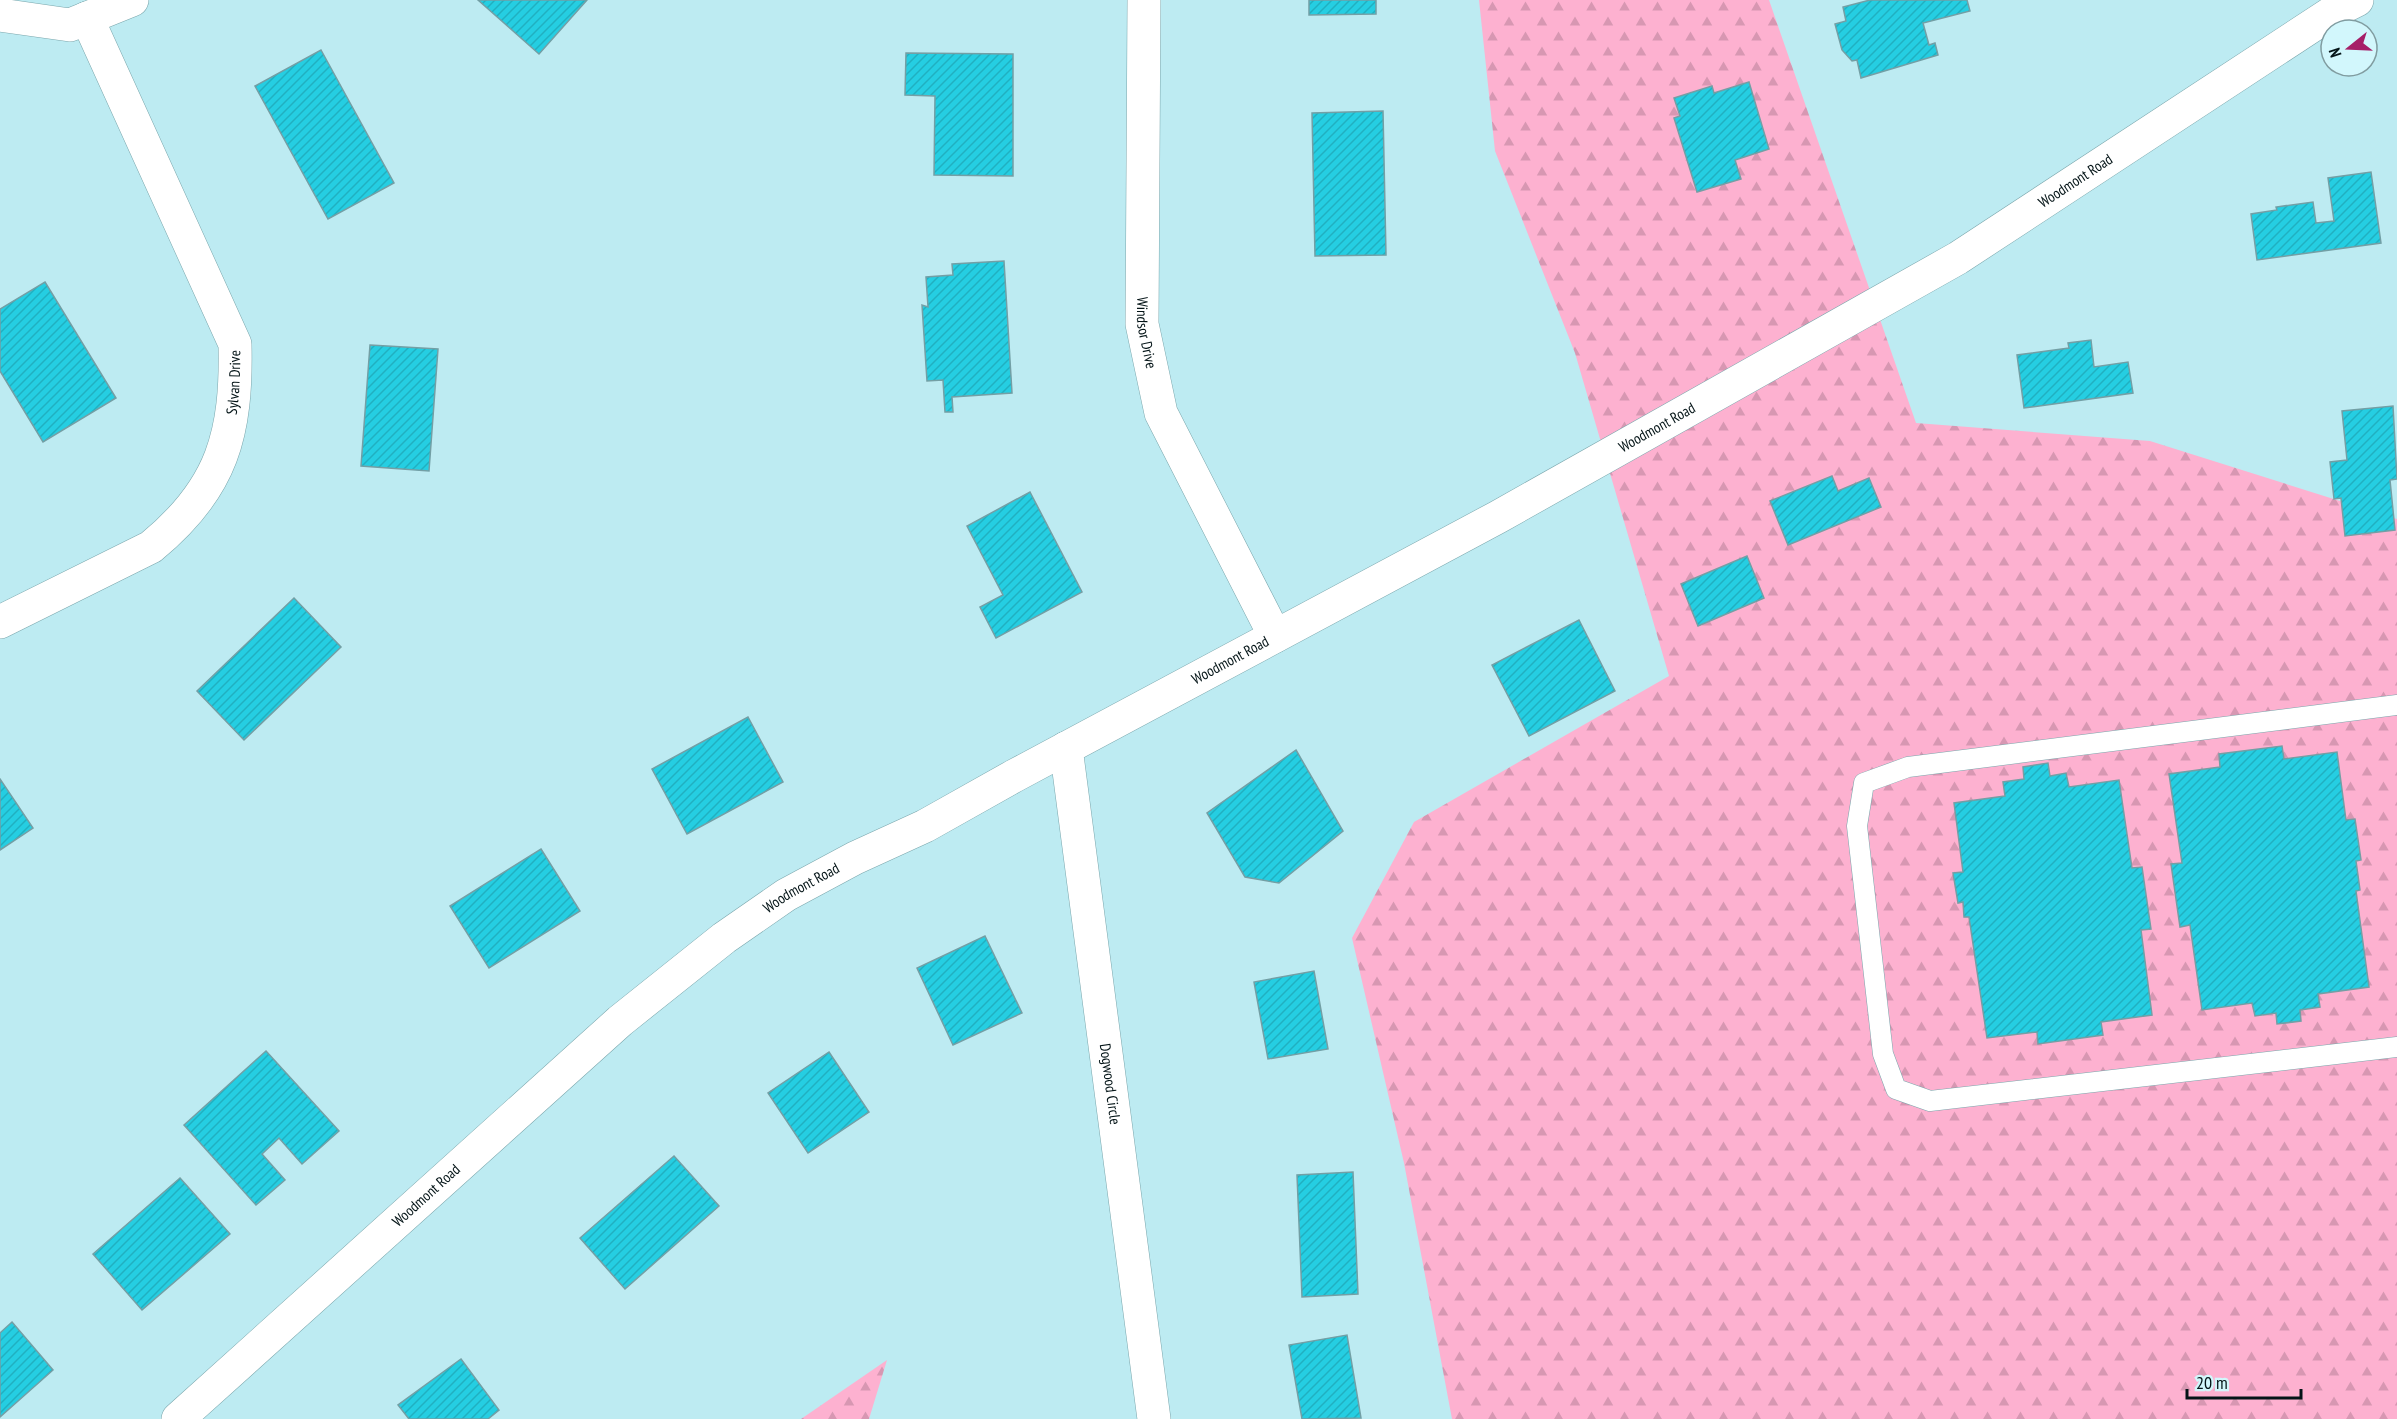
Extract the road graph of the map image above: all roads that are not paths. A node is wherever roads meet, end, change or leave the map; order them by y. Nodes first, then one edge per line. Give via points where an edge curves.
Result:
1 (132, 0) edge
2 (1144, 0) edge
3 (2357, 0) edge
4 (0, 15) edge
5 (87, 18) junction
6 (0, 622) edge
7 (1275, 636) junction
8 (2397, 705) edge
9 (1066, 748) junction
10 (2397, 1047) edge
11 (178, 1419) edge
12 (1154, 1419) edge

1 - 5 street
2 - 7 street, Windsor Drive via 1142,324 1161,413
3 - 7 street, Woodmont Road via 1958,258 1498,517
4 - 5 street via 70,25
5 - 6 street, Sylvan Drive via 235,344 233,418 212,478 172,530 151,547
7 - 9 street, Woodmont Road
8 - 10 lane via 1908,767 1864,783 1857,826 1883,1054 1896,1089 1930,1101
9 - 11 street, Woodmont Road via 925,826 786,896 724,938 620,1021
9 - 12 street, Dogwood Circle

